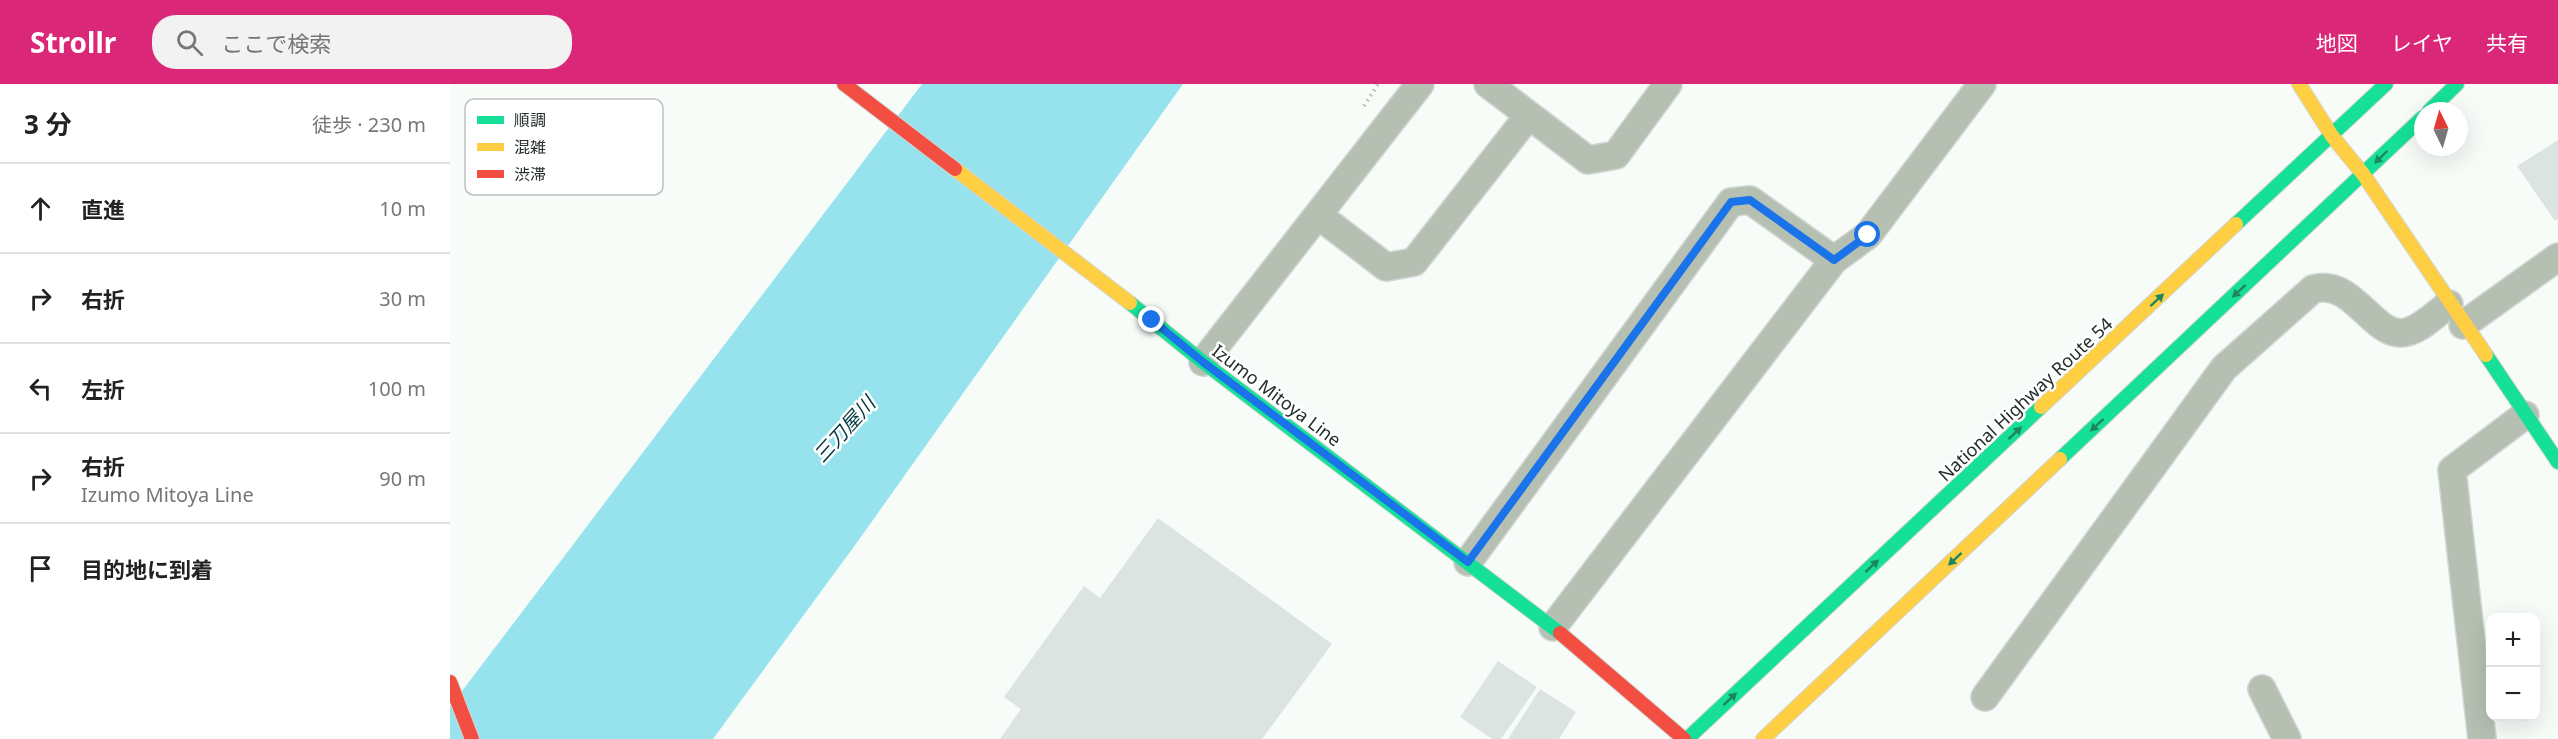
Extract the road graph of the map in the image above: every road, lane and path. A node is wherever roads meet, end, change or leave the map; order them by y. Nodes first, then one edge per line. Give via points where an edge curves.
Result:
1 (844, 84) edge
2 (1420, 84) edge
3 (1488, 84) edge
4 (1668, 84) edge
5 (1982, 84) edge
6 (2299, 84) edge
7 (2386, 84) edge
8 (2457, 84) edge
9 (2438, 102) edge
10 (1528, 115) junction
11 (2414, 126) edge
12 (2332, 136) junction
13 (2363, 174) junction
14 (1318, 215) junction
15 (2558, 257) edge
16 (1834, 260) junction
17 (2456, 315) junction
18 (1203, 362) junction
19 (2525, 415) junction
20 (2558, 462) edge
21 (1468, 562) junction
22 (1553, 627) junction
23 (450, 682) edge
24 (2262, 689) dead end
25 (1985, 697) dead end
26 (472, 739) edge
27 (1685, 739) edge
28 (1763, 739) edge
29 (2287, 739) edge
30 (2482, 739) edge

1 - 18 main road, Izumo Mitoya Line
2 - 14 street
3 - 10 street
4 - 10 street via 1616,155 1588,160
5 - 16 street via 1868,235
6 - 12 main road
7 - 12 main road, National Highway Route 54
8 - 9 main road
10 - 14 street via 1414,262 1386,267
11 -> 13 main road
12 - 13 main road
27 -> 12 main road, National Highway Route 54
13 - 17 main road
13 -> 28 main road
14 - 18 street
15 - 17 street
16 - 21 street via 1750,200 1731,202
16 - 22 street
17 - 19 main road
17 - 25 street via 2409,332 2390,332 2338,289 2313,289 2224,368
18 - 21 main road, Izumo Mitoya Line
19 - 20 main road
19 - 30 street via 2452,470
21 - 22 main road, Izumo Mitoya Line
22 - 27 main road, Izumo Mitoya Line
23 - 26 main road
24 - 29 street

